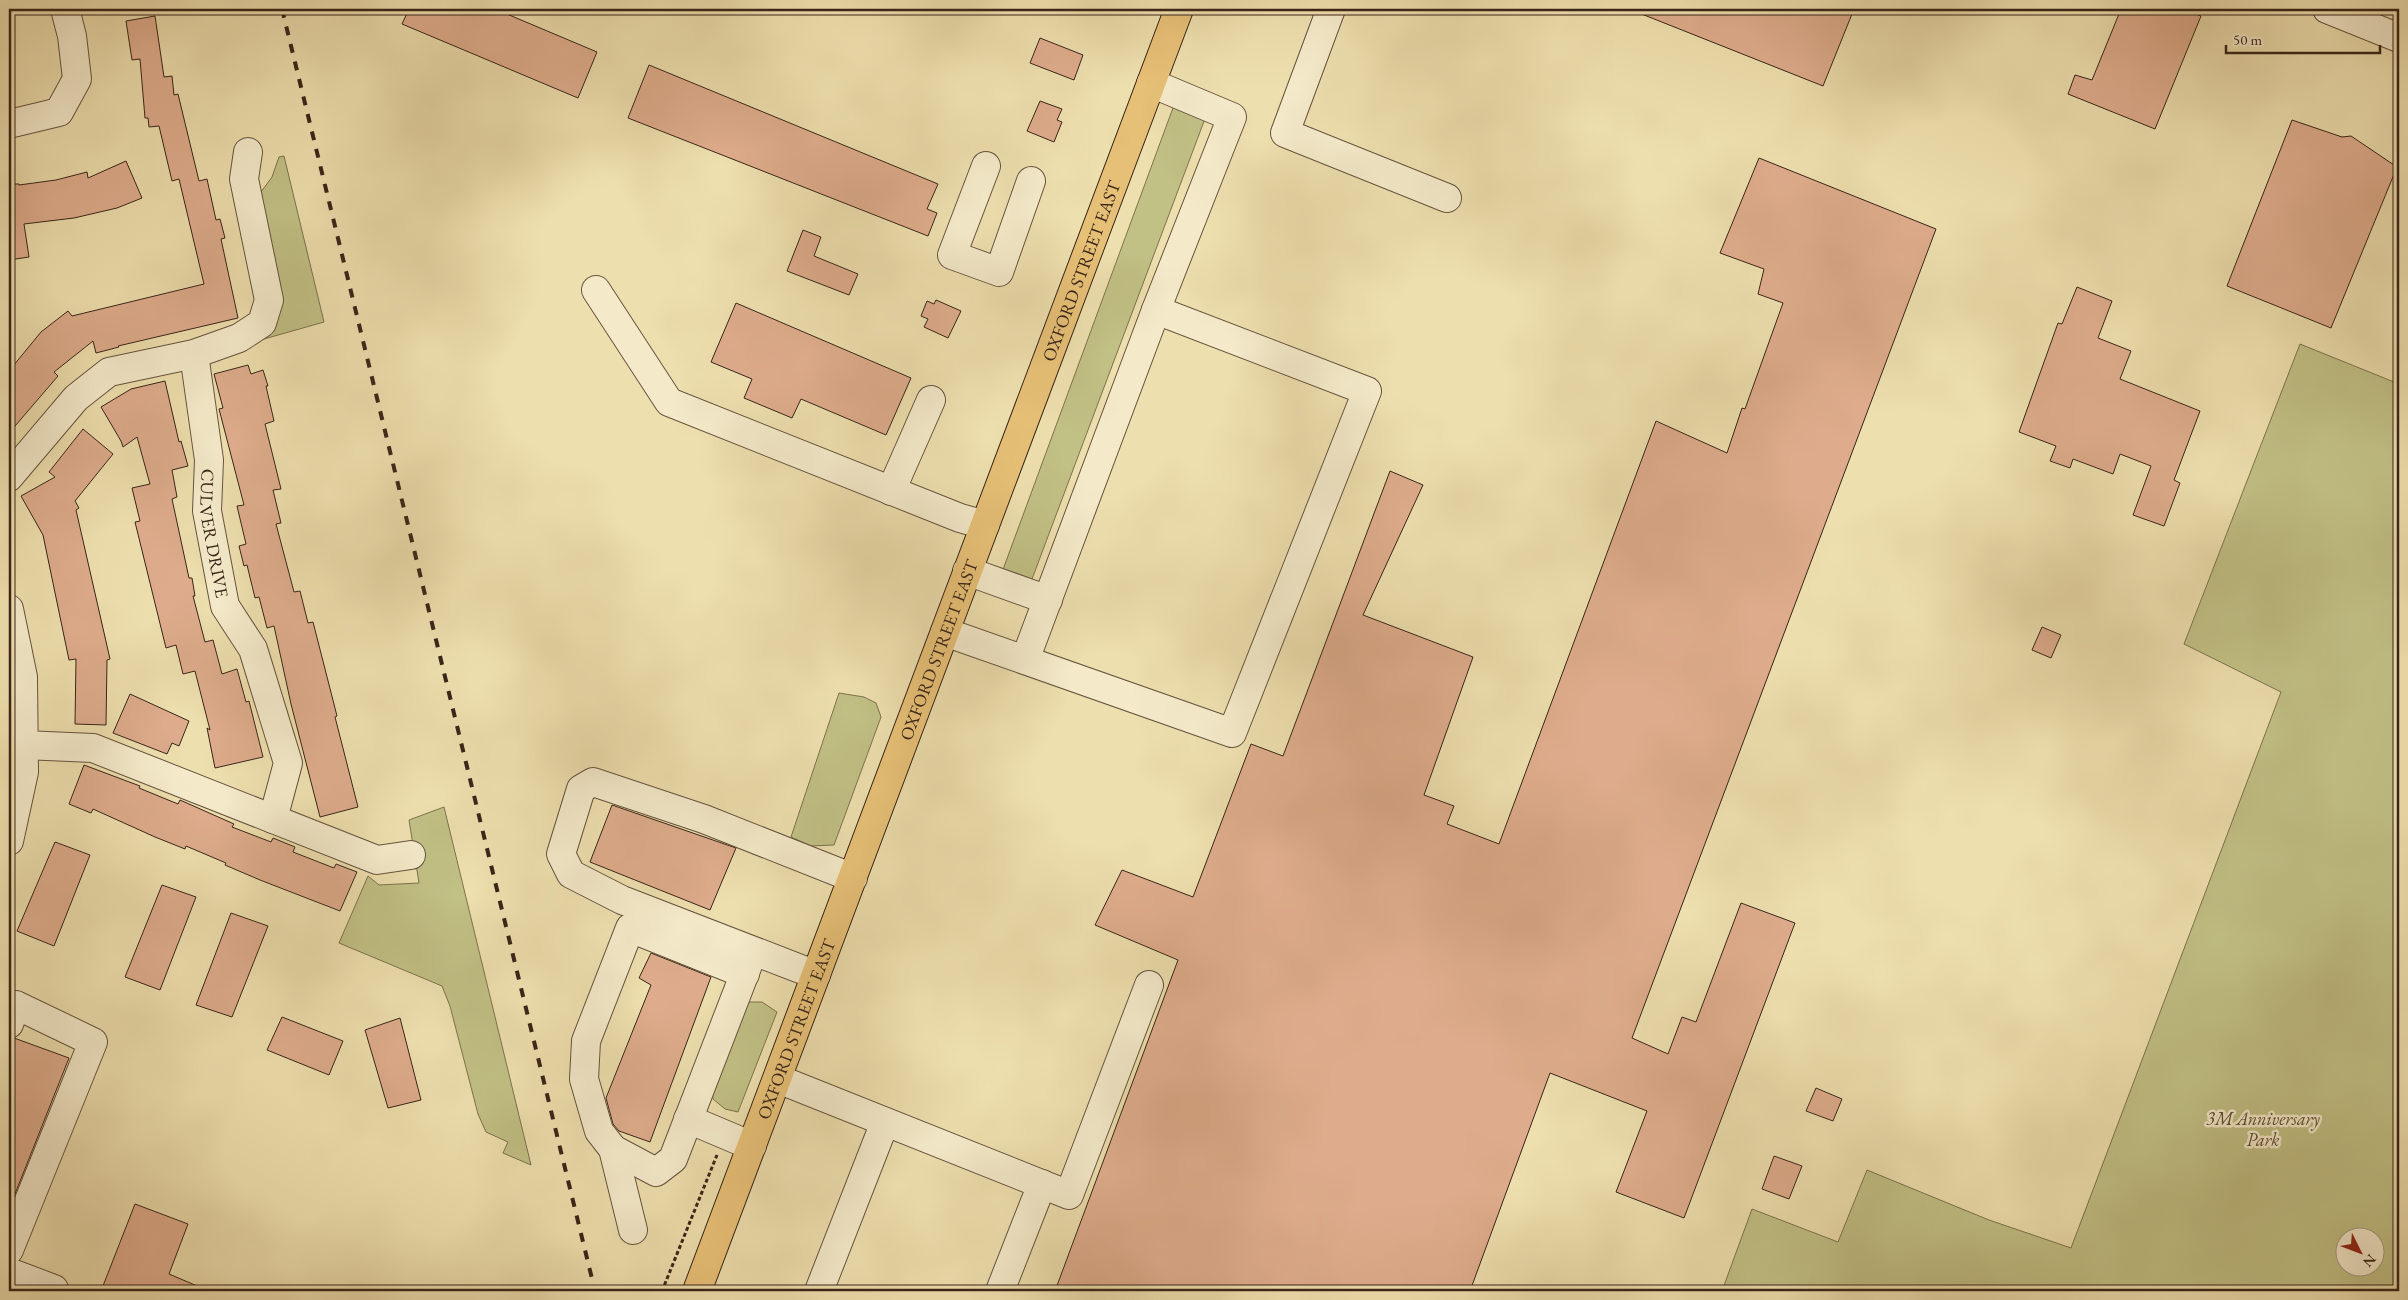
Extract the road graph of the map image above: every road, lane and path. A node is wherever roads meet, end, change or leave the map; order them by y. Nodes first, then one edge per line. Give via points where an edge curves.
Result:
1 (65, 9) edge
2 (1179, 9) edge
3 (1332, 9) edge
4 (2327, 9) edge
5 (2399, 38) edge
6 (1151, 83) junction
7 (9, 124) edge
8 (248, 152) dead end
9 (986, 166) dead end
10 (1031, 181) dead end
11 (1447, 198) dead end
12 (596, 290) dead end
13 (1156, 310) junction
14 (194, 354) junction
15 (931, 400) dead end
16 (9, 476) edge
17 (891, 490) junction
18 (985, 525) junction
19 (968, 572) junction
20 (1048, 600) junction
21 (9, 609) edge
22 (945, 632) junction
23 (1025, 660) junction
24 (24, 745) junction
25 (272, 819) junction
26 (9, 841) edge
27 (411, 855) dead end
28 (853, 878) junction
29 (749, 962) junction
30 (816, 974) junction
31 (1149, 985) dead end
32 (9, 1024) edge
33 (778, 1079) junction
34 (688, 1119) junction
35 (885, 1122) junction
36 (752, 1146) junction
37 (613, 1149) junction
38 (717, 1154) dead end
39 (1042, 1184) junction
40 (633, 1230) dead end
41 (9, 1250) edge
42 (9, 1272) edge
43 (54, 1289) dead end
44 (662, 1291) edge
45 (698, 1291) edge
46 (819, 1291) edge
47 (1000, 1291) edge

1 - 7 street via 72,36 76,79 59,112
2 - 6 main road, OXFORD STREET EAST
3 - 11 street via 1285,133
4 - 5 street
6 - 13 street via 1232,117
6 - 18 main road, OXFORD STREET EAST
8 - 14 street via 244,179 269,300 262,323 239,338
9 - 10 street via 952,255 999,272
12 - 17 street via 669,402
13 - 20 street
13 - 23 street via 1367,391 1232,733
14 - 16 street via 109,372 76,398
14 - 25 street, CULVER DRIVE via 209,460 207,511 225,606 253,649 288,763
15 - 17 street
17 - 18 street
18 - 19 main road, OXFORD STREET EAST
19 - 20 street
19 - 22 main road, OXFORD STREET EAST
20 - 23 street
21 - 24 street via 23,677
22 - 23 street
22 - 28 main road, OXFORD STREET EAST
24 - 25 street via 93,748
24 - 26 street via 24,772
25 - 27 street via 377,860
28 - 29 street via 704,819 593,782 581,789 561,854 571,874
28 - 30 main road, OXFORD STREET EAST
29 - 30 street
29 - 34 street
29 - 37 street via 630,928 586,1040 584,1079 599,1131
30 - 33 main road, OXFORD STREET EAST
31 - 39 street via 1069,1195
32 - 41 street via 16,1005 93,1042
33 - 35 street
33 - 36 main road, OXFORD STREET EAST
34 - 36 street
34 - 37 street via 674,1159 656,1172
35 - 39 street
35 - 46 street
36 - 45 main road, OXFORD STREET EAST
37 - 40 street
38 - 44 path
39 - 47 street
42 - 43 street

